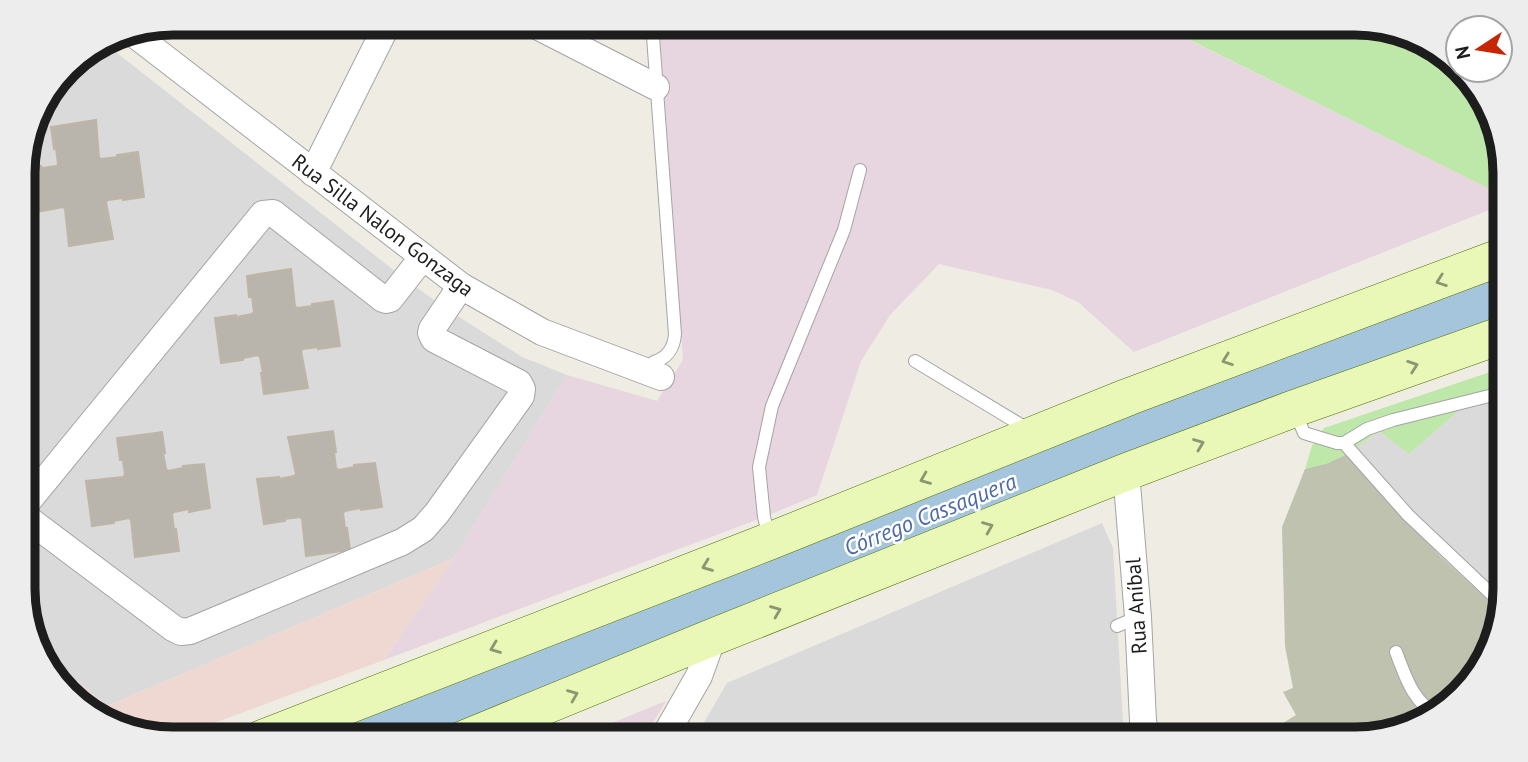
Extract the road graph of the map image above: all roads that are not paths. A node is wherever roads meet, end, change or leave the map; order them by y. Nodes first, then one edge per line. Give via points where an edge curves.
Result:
1 (382, 35) edge
2 (554, 35) edge
3 (653, 35) edge
4 (141, 39) edge
5 (656, 88) junction
6 (860, 170) dead end
7 (313, 173) junction
8 (422, 258) junction
9 (1493, 260) edge
10 (461, 286) junction
11 (1493, 338) edge
12 (915, 360) dead end
13 (661, 377) joint
14 (1493, 395) edge
15 (1293, 409) junction
16 (1037, 434) junction
17 (1344, 443) junction
18 (1126, 472) junction
19 (35, 493) edge
20 (35, 524) edge
21 (770, 541) junction
22 (1493, 595) edge
23 (713, 637) junction
24 (1396, 652) dead end
25 (1425, 707) edge
26 (292, 727) edge
27 (493, 727) edge
28 (670, 727) edge
29 (1144, 727) edge

1 - 7 street
2 - 5 street
3 - 5 lane
4 - 7 street, Rua Silla Nalon Gonzaga
5 - 13 lane via 675,334 672,349 654,362
6 - 21 lane via 844,230 772,407 759,467
7 - 8 street, Rua Silla Nalon Gonzaga
8 - 10 street, Rua Silla Nalon Gonzaga
8 - 19 street via 386,300 274,213 262,214
9 -> 16 main road
10 - 13 street, Rua Silla Nalon Gonzaga via 542,332
10 - 20 street via 432,328 433,339 520,383 521,396 437,513 402,542 181,632
15 -> 11 main road
12 - 16 lane
14 - 17 lane via 1394,420
15 - 17 lane via 1304,433
18 -> 15 main road
16 -> 21 main road
17 - 22 lane via 1408,515
23 -> 18 main road
18 - 29 street, Rua Aníbal via 1128,621
21 -> 26 main road
27 -> 23 main road
23 - 28 street via 699,676
24 - 25 lane

